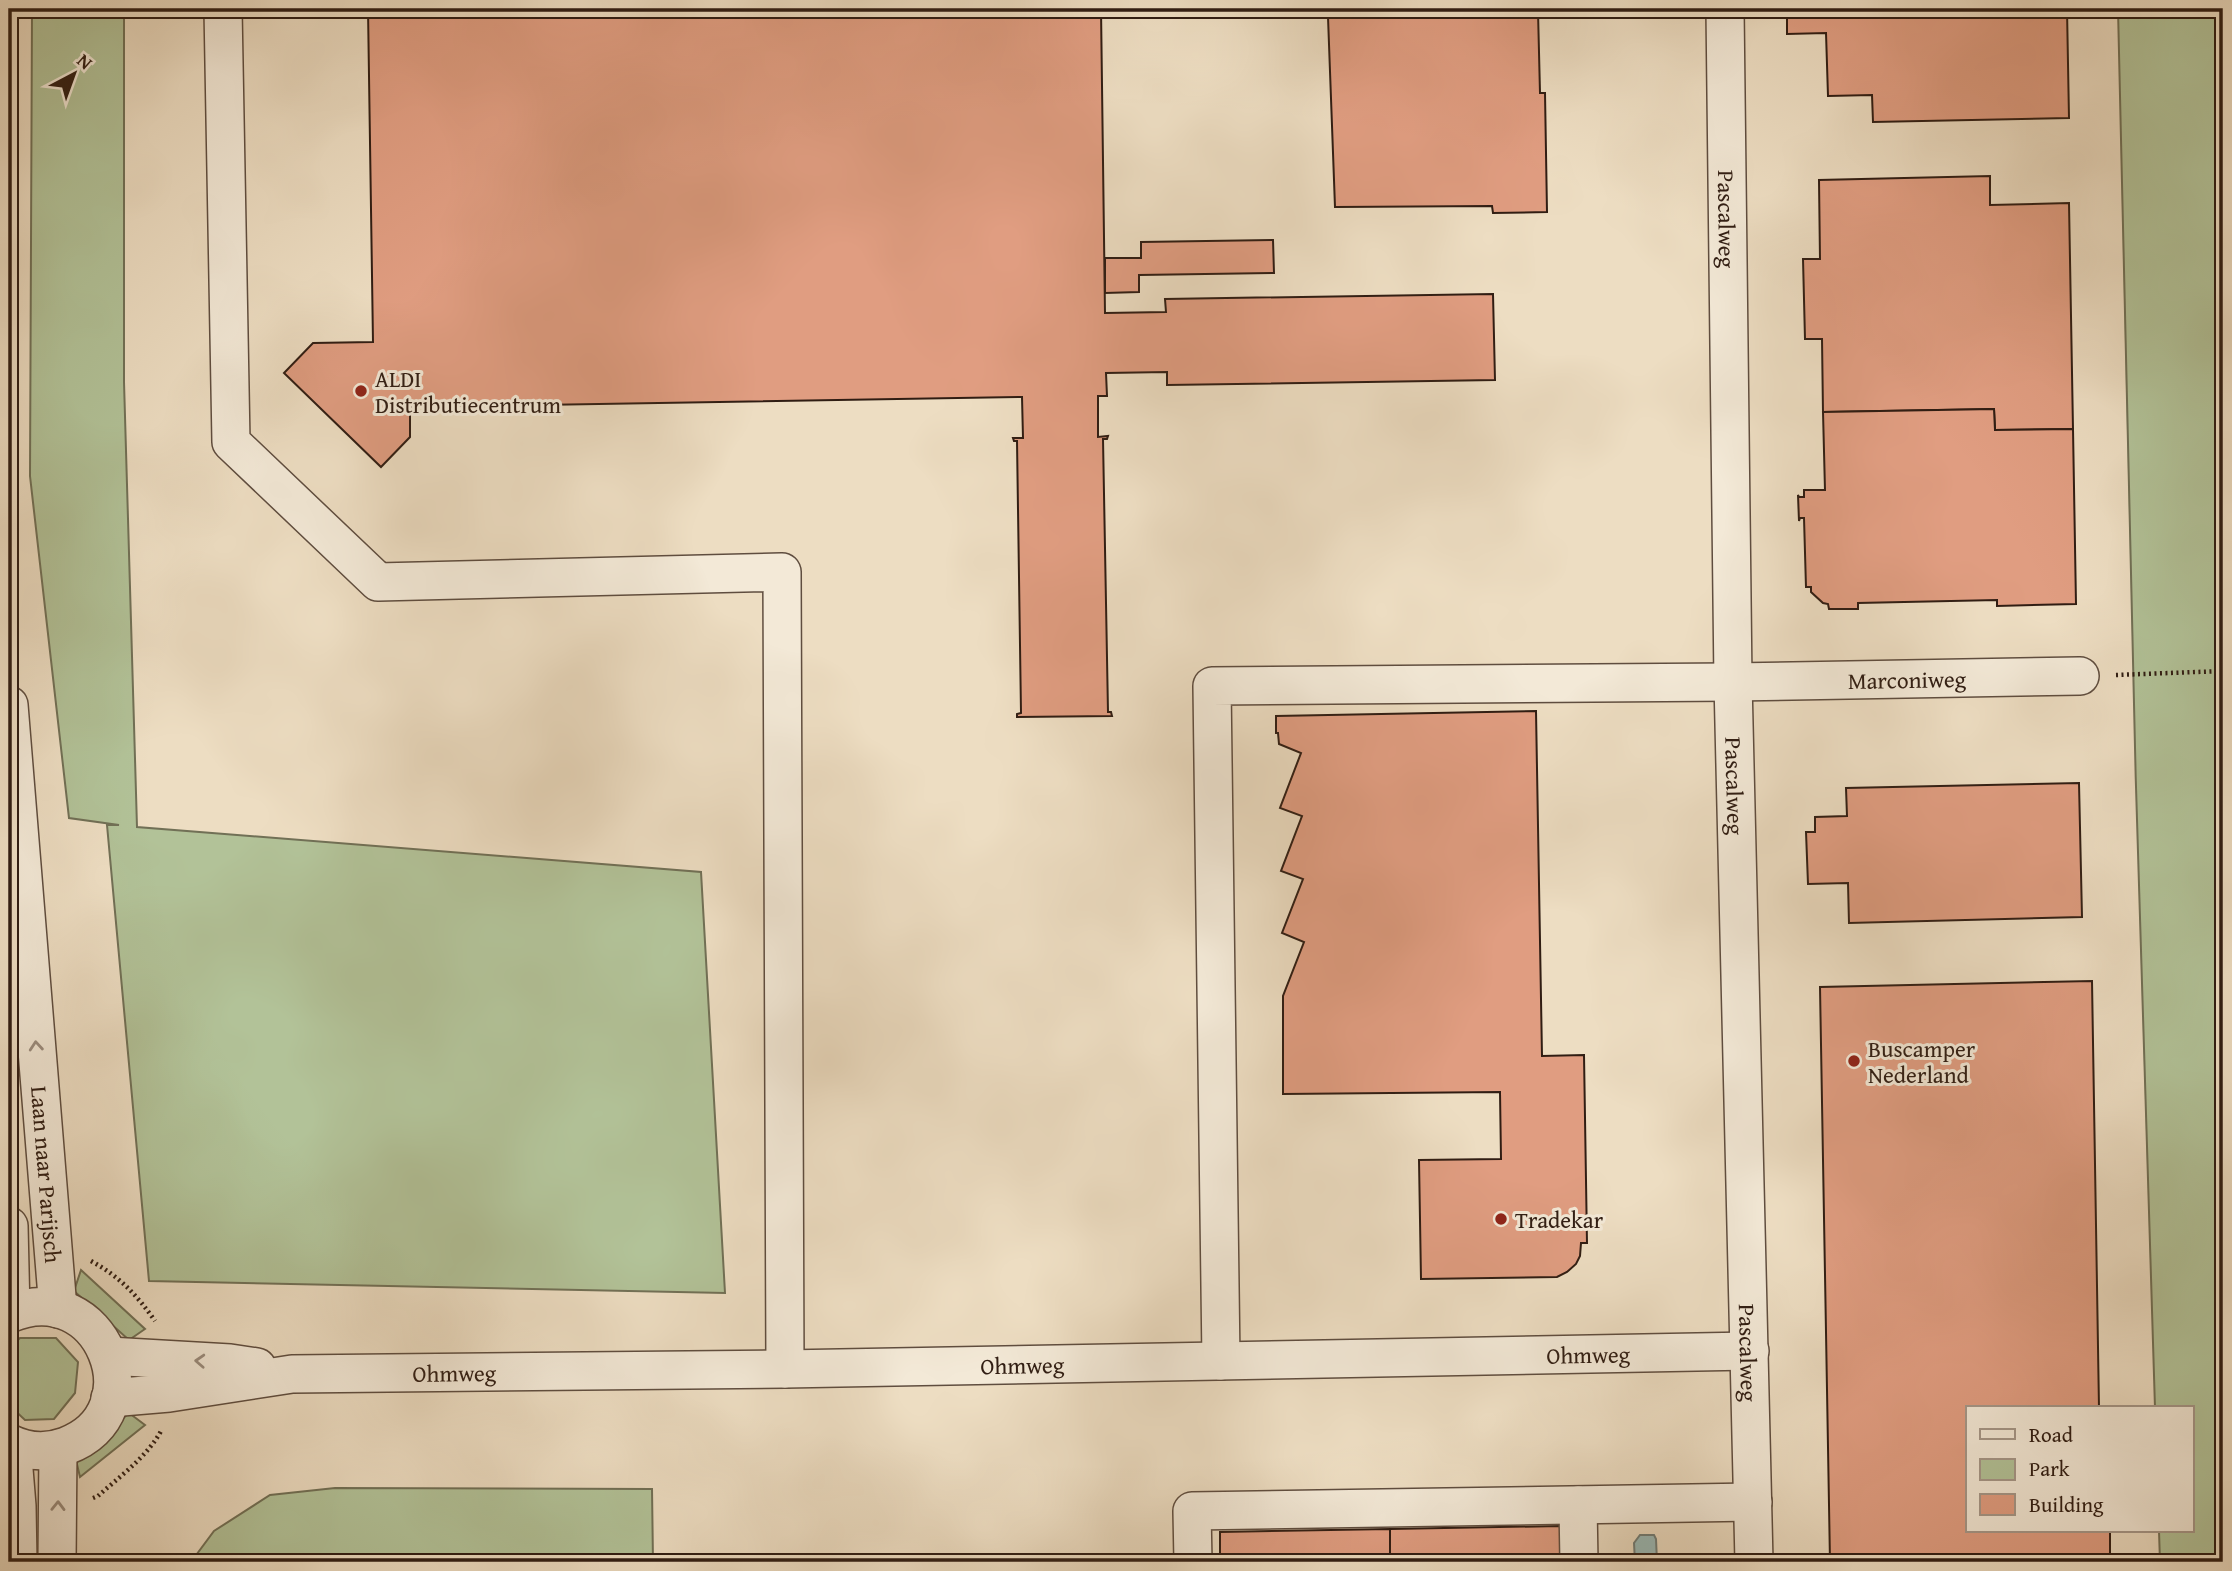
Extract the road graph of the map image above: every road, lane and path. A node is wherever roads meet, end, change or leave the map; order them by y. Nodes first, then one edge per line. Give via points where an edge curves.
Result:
1 (223, 9) edge
2 (1725, 9) edge
3 (2223, 671) edge
4 (2080, 676) joint
5 (1733, 682) junction
6 (9, 705) edge
7 (9, 1226) edge
8 (58, 1309) junction
9 (10, 1313) edge
10 (1750, 1350) junction
11 (109, 1356) junction
12 (1220, 1361) junction
13 (785, 1369) junction
14 (292, 1374) junction
15 (110, 1398) junction
16 (10, 1444) edge
17 (58, 1449) junction
18 (1753, 1502) junction
19 (1578, 1505) junction
20 (18, 1562) edge
21 (57, 1562) edge
22 (1193, 1562) edge
23 (1579, 1562) edge
24 (1754, 1562) edge

1 - 13 street via 231,442 378,582 782,572
2 - 5 street, Pascalweg
3 - 4 path
4 - 5 street, Marconiweg
5 - 10 street, Pascalweg
5 - 12 street, Marconiweg via 1212,686
8 -> 6 street, Laan naar Parijsch
7 - 9 street, Laan naar Parijsch
8 - 9 street via 34,1307
8 - 11 street via 89,1326
10 - 12 street, Ohmweg
10 - 18 street, Pascalweg
14 -> 11 street, Ohmweg via 230,1363
11 - 15 street via 113,1373
12 - 13 street, Ohmweg
13 - 14 street, Ohmweg
14 - 15 street, Ohmweg
15 - 17 street via 91,1431
16 - 17 street via 42,1451
16 - 20 street
21 -> 17 street
18 - 19 street
18 - 24 street, Pascalweg
19 - 22 street via 1192,1511
19 - 23 street

